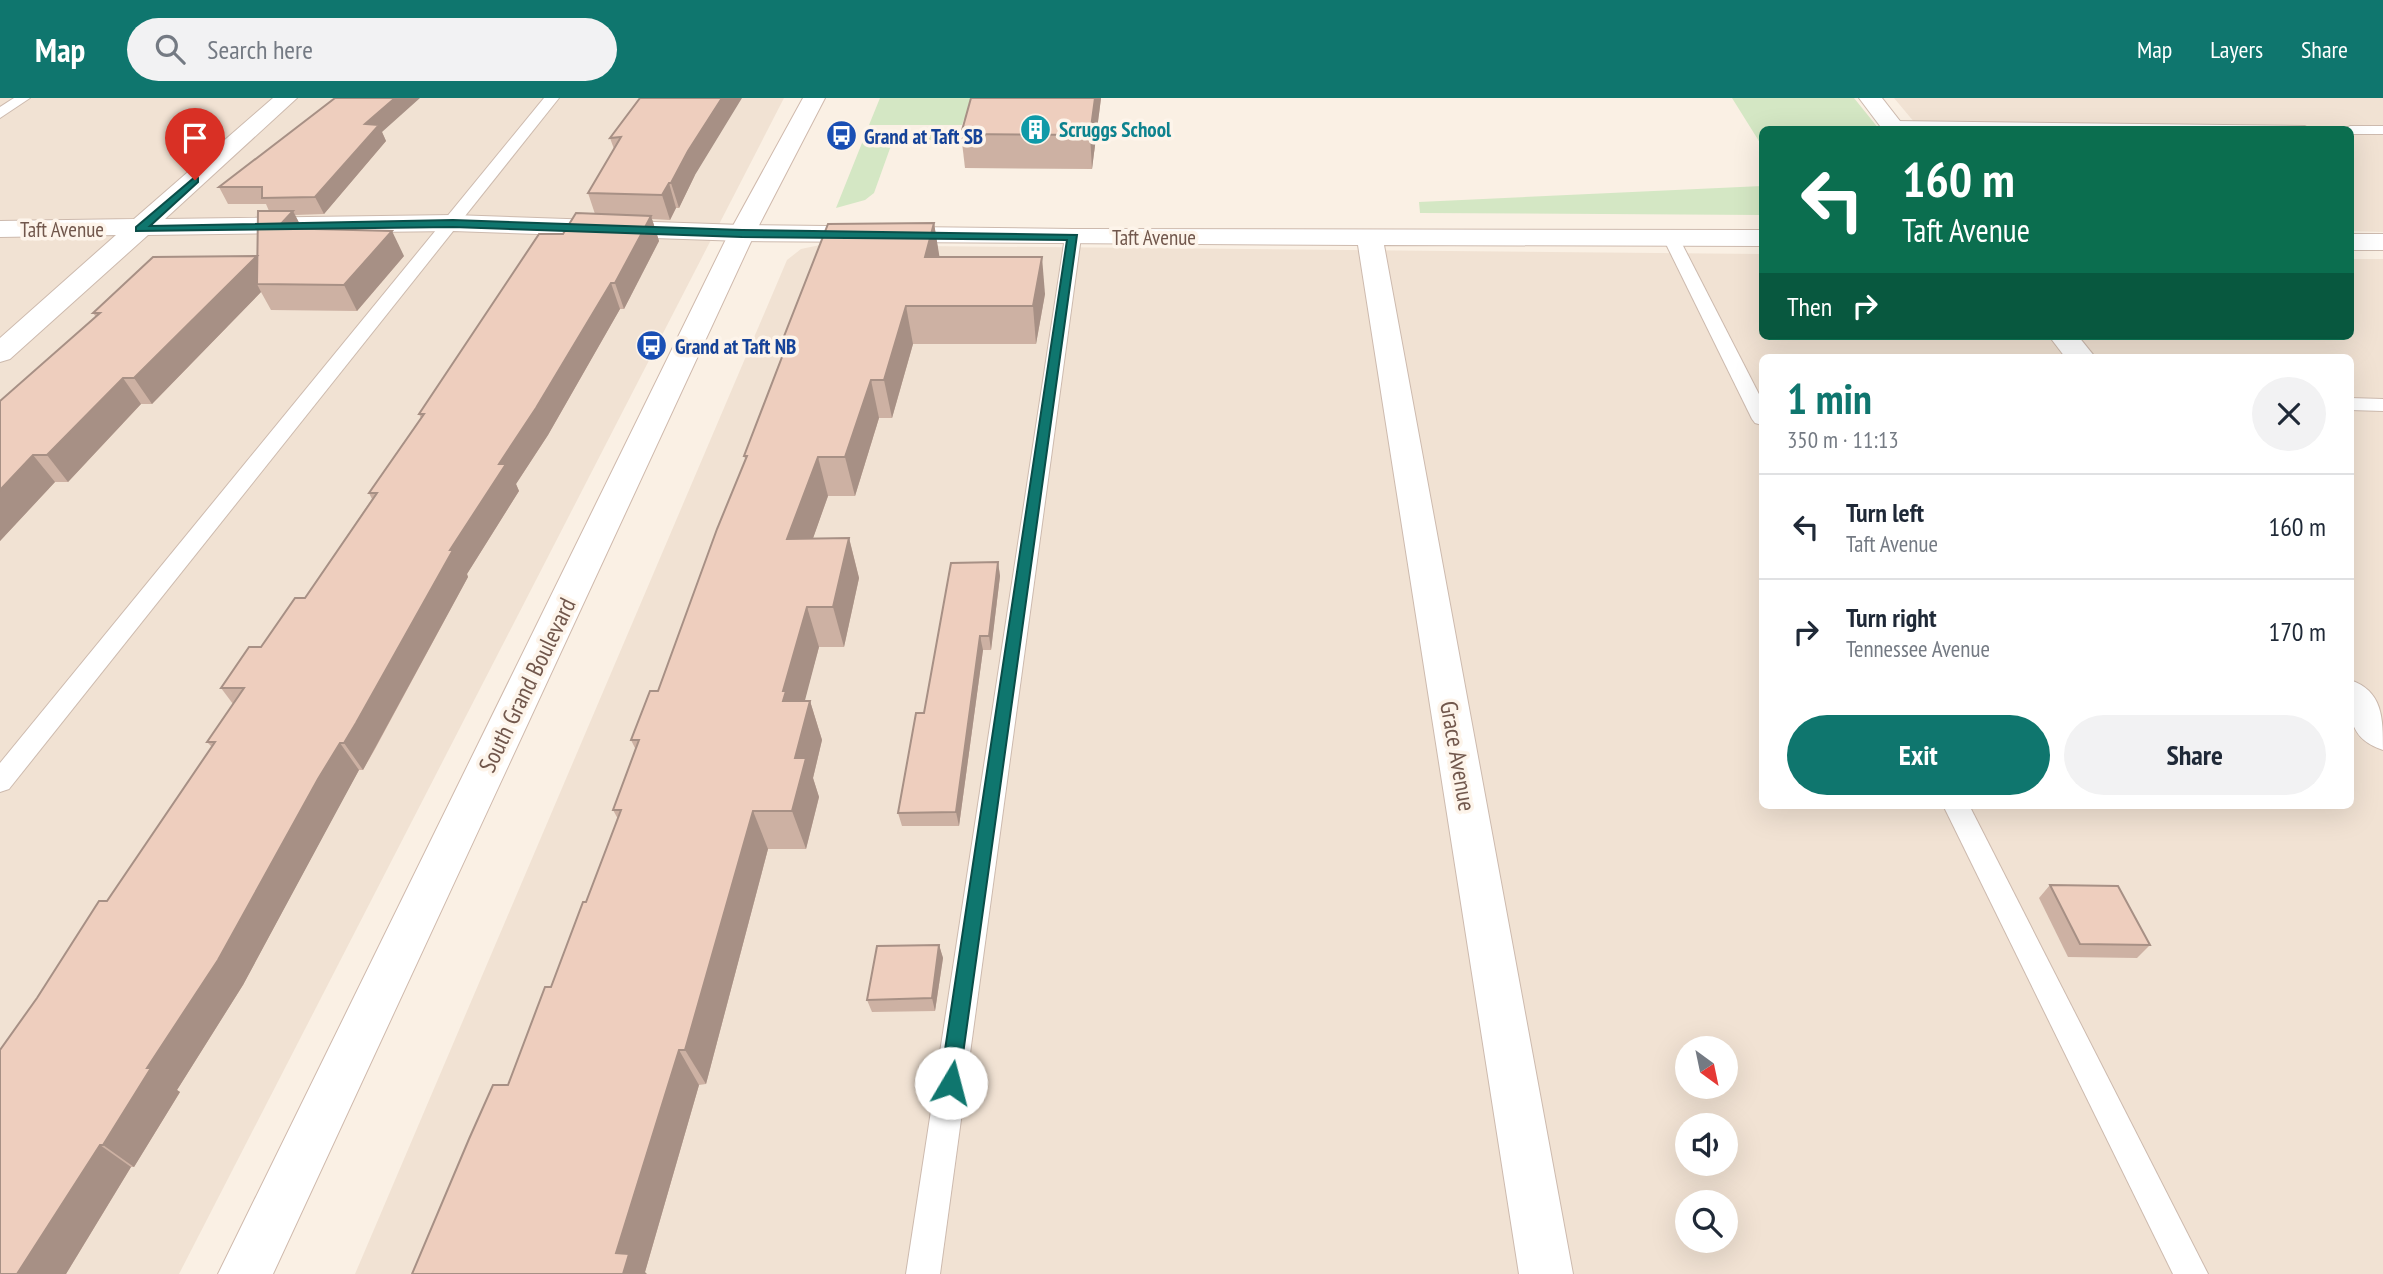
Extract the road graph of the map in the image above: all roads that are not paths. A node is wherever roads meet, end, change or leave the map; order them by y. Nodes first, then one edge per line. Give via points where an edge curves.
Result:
1 (23, 98) edge
2 (286, 98) edge
3 (552, 98) edge
4 (814, 98) edge
5 (1870, 98) edge
6 (0, 114) edge
7 (1894, 126) edge
8 (2354, 130) edge
9 (2383, 130) edge
10 (453, 223) junction
11 (0, 229) edge
12 (140, 229) junction
13 (742, 233) junction
14 (1073, 237) junction
15 (1370, 238) junction
16 (1671, 238) junction
17 (1759, 239) edge
18 (2354, 242) edge
19 (2383, 242) edge
20 (2066, 340) edge
21 (0, 353) edge
22 (2078, 354) edge
23 (2354, 404) edge
24 (2383, 405) edge
25 (1759, 413) edge
26 (2354, 699) edge
27 (2383, 735) edge
28 (0, 782) edge
29 (1957, 809) edge
30 (245, 1274) edge
31 (923, 1274) edge
32 (1546, 1274) edge
33 (2191, 1274) edge

1 - 6 lane
2 - 12 street
3 - 10 lane
4 - 13 street, South Grand Boulevard
5 - 7 street
8 - 9 lane
10 - 12 street, Taft Avenue
10 - 13 street, Taft Avenue
10 - 28 lane
11 - 12 street, Taft Avenue
12 - 21 street
13 - 14 street, Taft Avenue
13 - 30 street, South Grand Boulevard
14 - 15 street, Taft Avenue
14 - 31 lane
15 - 16 street, Taft Avenue
15 - 32 street, Grace Avenue
16 - 17 street, Taft Avenue
16 - 25 lane
18 - 19 street
20 - 22 street
23 - 24 lane
26 - 27 street
29 - 33 lane

